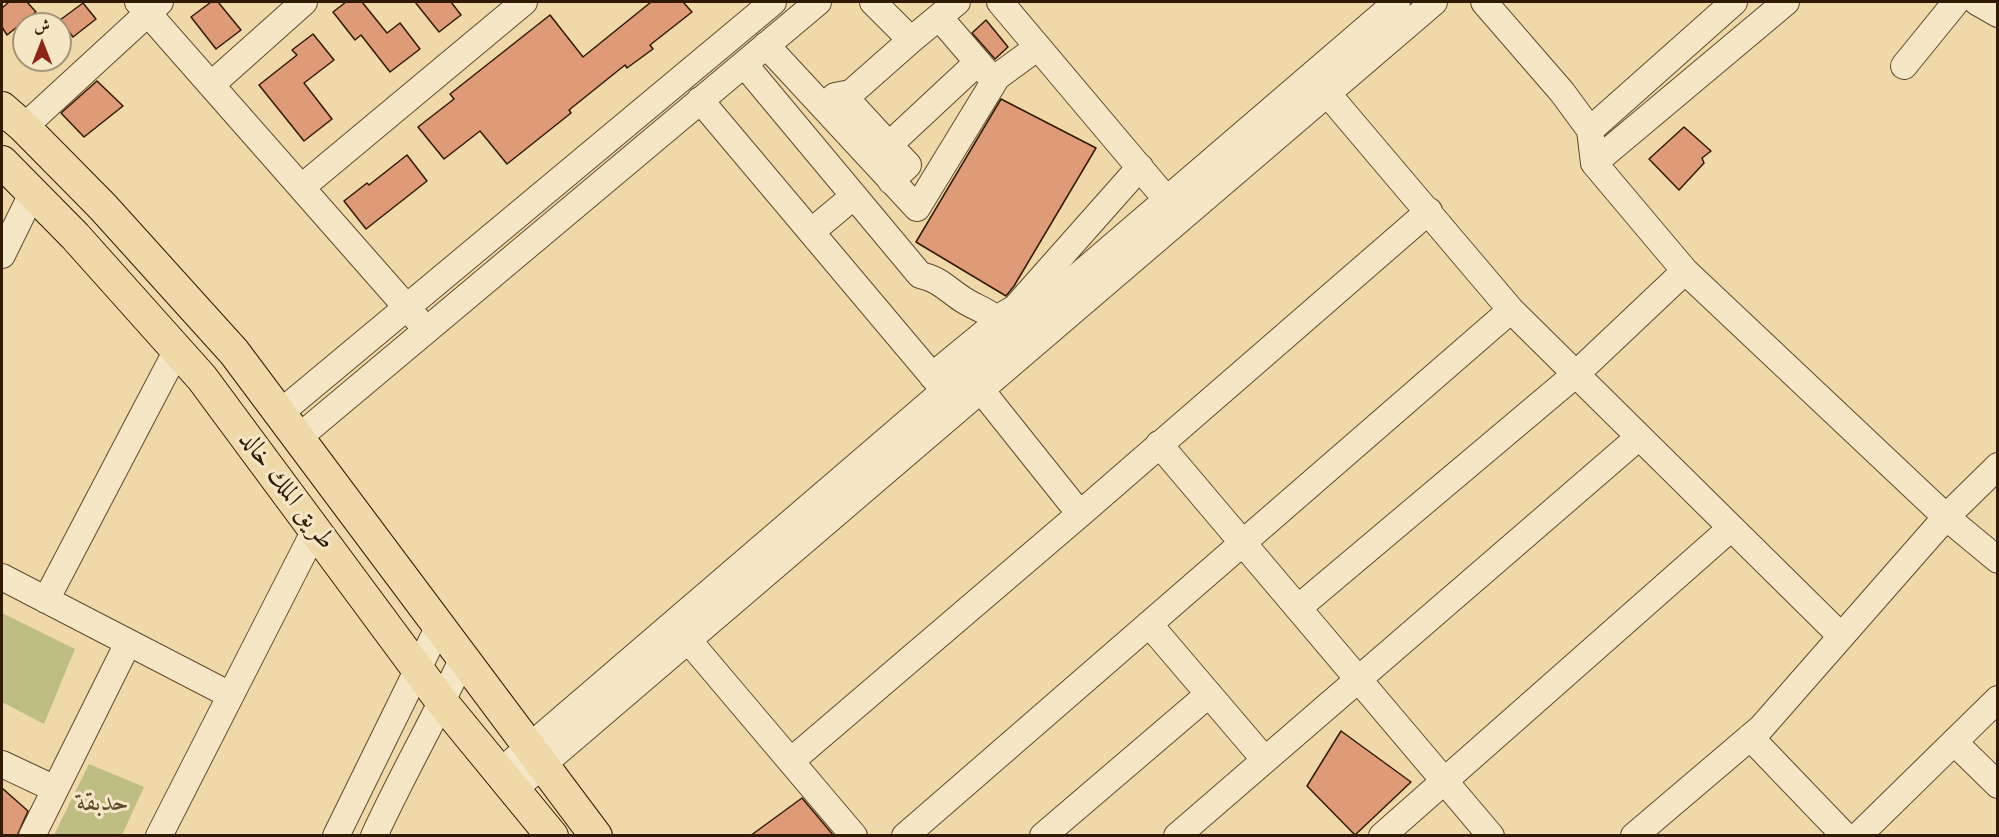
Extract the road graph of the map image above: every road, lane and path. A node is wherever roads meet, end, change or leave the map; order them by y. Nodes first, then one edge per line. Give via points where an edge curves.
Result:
1 (304, 2) edge
2 (524, 2) edge
3 (818, 2) edge
4 (873, 2) edge
5 (1000, 2) edge
6 (1397, 2) edge
7 (1434, 2) edge
8 (1484, 2) edge
9 (1786, 2) edge
10 (1956, 2) edge
11 (1977, 2) edge
12 (149, 5) edge
13 (765, 8) edge
14 (948, 9) edge
15 (1725, 10) edge
16 (1998, 14) edge
17 (772, 40) junction
18 (911, 40) junction
19 (1739, 43) junction
20 (1038, 46) junction
21 (744, 64) junction
22 (1904, 66) dead end
23 (986, 72) junction
24 (211, 85) junction
25 (1327, 93) junction
26 (700, 100) junction
27 (833, 101) junction
28 (13, 118) edge
29 (1590, 130) junction
30 (889, 145) junction
31 (1594, 163) junction
32 (1140, 167) junction
33 (13, 175) edge
34 (891, 181) junction
35 (302, 187) junction
36 (854, 196) junction
37 (1167, 200) junction
38 (1429, 212) junction
39 (811, 232) junction
40 (2, 255) edge
41 (1685, 270) junction
42 (1082, 288) junction
43 (407, 307) junction
44 (1511, 310) junction
45 (996, 319) junction
46 (426, 331) junction
47 (177, 350) junction
48 (1576, 374) junction
49 (939, 384) junction
50 (981, 390) junction
51 (279, 413) junction
52 (1639, 437) junction
53 (298, 438) junction
54 (1159, 444) junction
55 (1998, 466) edge
56 (1080, 513) junction
57 (1946, 517) junction
58 (1731, 528) junction
59 (315, 530) junction
60 (1243, 543) junction
61 (1998, 560) edge
62 (2, 577) edge
63 (46, 600) junction
64 (1298, 608) junction
65 (1149, 624) junction
66 (439, 626) junction
67 (1841, 636) junction
68 (688, 640) junction
69 (128, 643) junction
70 (463, 658) junction
71 (418, 669) junction
72 (1358, 679) junction
73 (1209, 694) junction
74 (230, 696) junction
75 (1998, 699) edge
76 (442, 702) junction
77 (1750, 738) junction
78 (1954, 742) junction
79 (536, 756) junction
80 (1265, 760) junction
81 (791, 761) junction
82 (2, 764) edge
83 (507, 780) junction
84 (1444, 781) junction
85 (1998, 785) edge
86 (55, 789) junction
87 (32, 836) edge
88 (159, 836) edge
89 (336, 836) edge
90 (374, 836) edge
91 (552, 836) edge
92 (596, 836) edge
93 (854, 836) edge
94 (905, 836) edge
95 (1043, 836) edge
96 (1177, 836) edge
97 (1382, 836) edge
98 (1491, 836) edge
99 (1634, 836) edge
100 (1845, 836) edge
101 (1858, 836) edge

1 - 24 street
2 - 35 street
3 - 17 street
4 - 18 street
5 - 20 street
6 - 37 street
7 - 25 street
8 - 29 street
9 - 19 street
10 - 22 street
11 - 16 street
12 - 24 street
12 - 28 street
13 - 17 street
13 - 43 street
14 - 18 street
14 - 23 street
15 - 19 street
15 - 29 street
17 - 21 street
17 - 27 street
18 - 27 street via 851,93
19 - 31 street
20 - 23 street via 997,77
20 - 32 street
21 - 26 street
21 - 36 street
23 - 30 street
23 - 34 street via 917,208
24 - 35 street
25 - 38 street
25 - 42 street
26 - 39 street
26 - 46 street
27 - 30 street
27 - 34 street
28 - 51 main road via 103,207 234,352
29 - 31 street
30 - 34 street via 908,165
31 - 41 street
32 - 37 street
32 - 45 street via 1015,308
33 - 40 street
33 - 47 main road, طريق الملك خالد via 75,236
35 - 43 street
36 - 39 street
36 - 45 street via 920,275 933,278
37 - 42 street
38 - 44 street
38 - 54 street
39 - 49 street
41 - 48 street
41 - 57 street
42 - 49 street
42 - 50 street
43 - 46 street
43 - 51 street
44 - 48 street
44 - 60 street
45 - 49 street
46 - 53 street
47 - 59 main road, طريق الملك خالد
47 - 63 street
48 - 52 street
48 - 64 street
49 - 79 street
50 - 56 street
50 - 68 street
51 - 53 main road
52 - 58 street
52 - 72 street
53 - 66 main road
54 - 56 street
54 - 60 street
55 - 57 street
56 - 81 street
57 - 61 street
57 - 67 street
58 - 67 street
58 - 84 street
59 - 71 main road, طريق الملك خالد
59 - 74 street
60 - 64 street
60 - 65 street
62 - 63 street
63 - 69 street
64 - 72 street
65 - 73 street
65 - 94 street
66 - 70 main road
66 - 71 street
67 - 77 street
68 - 79 street
68 - 81 street
69 - 74 street
69 - 86 street
70 - 76 street
70 - 79 main road
71 - 76 main road, طريق الملك خالد
71 - 89 street
72 - 80 street
72 - 84 street
73 - 80 street
73 - 95 street
74 - 88 street
75 - 78 street
76 - 83 main road, طريق الملك خالد
76 - 90 street
77 - 99 street
77 - 100 street
78 - 85 street
78 - 101 street
79 - 83 street
79 - 92 main road
80 - 96 street
81 - 93 street
82 - 86 street
83 - 91 main road, طريق الملك خالد
84 - 97 street
84 - 98 street
86 - 87 street

